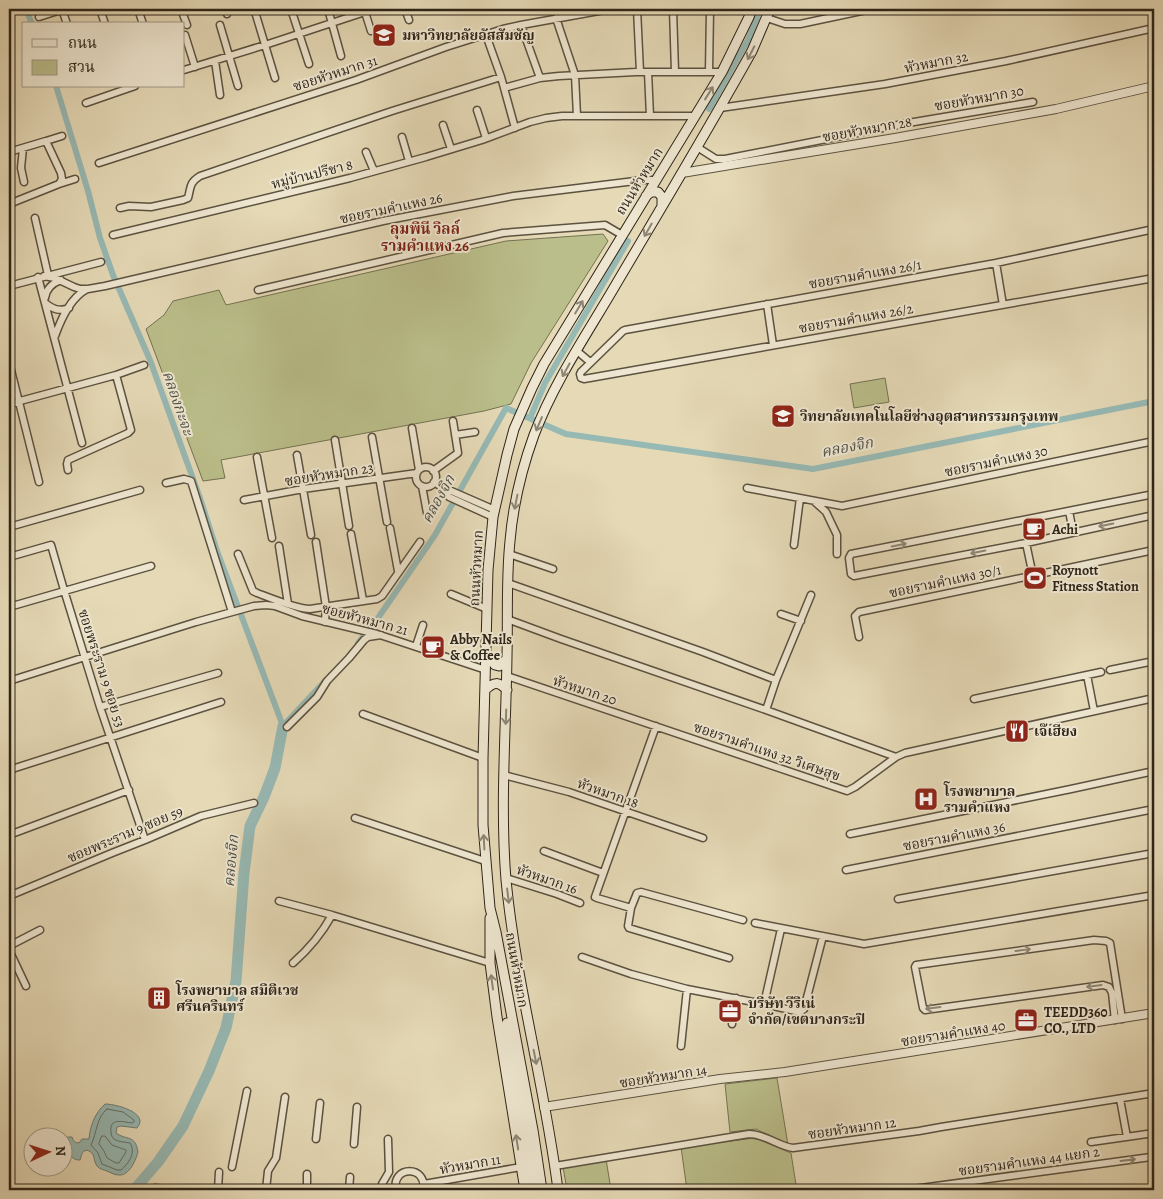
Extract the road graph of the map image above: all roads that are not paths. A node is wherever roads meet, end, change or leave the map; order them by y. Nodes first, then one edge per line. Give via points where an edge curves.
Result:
1 (63, 9) edge
2 (100, 9) edge
3 (138, 9) edge
4 (182, 9) edge
5 (291, 9) edge
6 (328, 9) edge
7 (374, 9) edge
8 (405, 9) edge
9 (610, 9) edge
10 (637, 9) edge
11 (674, 9) edge
12 (710, 9) edge
13 (752, 9) edge
14 (871, 9) edge
15 (365, 12) junction
16 (769, 13) edge
17 (256, 15) dead end
18 (39, 17) dead end
19 (556, 18) junction
20 (409, 20) dead end
21 (66, 22) edge
22 (104, 22) edge
23 (142, 22) edge
24 (332, 23) junction
25 (521, 24) junction
26 (220, 25) dead end
27 (188, 26) dead end
28 (1154, 28) edge
29 (371, 31) dead end
30 (299, 34) junction
31 (486, 34) junction
32 (185, 36) edge
33 (265, 45) junction
34 (230, 56) junction
35 (341, 56) dead end
36 (215, 61) junction
37 (309, 64) dead end
38 (195, 67) junction
39 (185, 70) edge
40 (640, 72) junction
41 (648, 72) junction
42 (675, 72) junction
43 (709, 72) junction
44 (722, 72) junction
45 (575, 75) junction
46 (501, 77) junction
47 (275, 78) dead end
48 (540, 78) junction
49 (238, 86) dead end
50 (1154, 86) edge
51 (129, 88) edge
52 (504, 88) junction
53 (220, 95) dead end
54 (1033, 102) dead end
55 (86, 103) dead end
56 (720, 108) junction
57 (478, 110) dead end
58 (577, 116) junction
59 (650, 116) junction
60 (695, 116) junction
61 (443, 125) dead end
62 (515, 128) junction
63 (62, 136) dead end
64 (402, 137) dead end
65 (486, 138) junction
66 (46, 140) junction
67 (697, 147) junction
68 (23, 148) junction
69 (451, 149) junction
70 (674, 150) junction
71 (9, 152) edge
72 (366, 152) dead end
73 (690, 160) junction
74 (409, 161) junction
75 (99, 163) dead end
76 (374, 171) junction
77 (682, 173) junction
78 (75, 178) dead end
79 (656, 180) junction
80 (24, 182) dead end
81 (59, 184) junction
82 (646, 196) junction
83 (9, 204) edge
84 (662, 206) junction
85 (120, 208) dead end
86 (35, 218) dead end
87 (1154, 229) edge
88 (113, 235) dead end
89 (622, 235) junction
90 (101, 262) dead end
91 (996, 263) junction
92 (44, 276) junction
93 (1154, 278) edge
94 (61, 280) junction
95 (9, 286) edge
96 (88, 289) junction
97 (258, 290) dead end
98 (45, 301) junction
99 (767, 304) junction
100 (1003, 305) junction
101 (69, 308) junction
102 (55, 337) junction
103 (773, 345) junction
104 (577, 351) junction
105 (9, 362) edge
106 (590, 362) junction
107 (144, 365) dead end
108 (116, 375) junction
109 (68, 388) junction
110 (18, 402) junction
111 (9, 404) edge
112 (453, 421) dead end
113 (412, 428) dead end
114 (475, 432) dead end
115 (455, 436) junction
116 (372, 437) dead end
117 (335, 440) dead end
118 (1154, 441) edge
119 (82, 443) dead end
120 (297, 455) dead end
121 (257, 457) dead end
122 (68, 470) dead end
123 (433, 471) junction
124 (418, 472) junction
125 (380, 478) junction
126 (39, 482) dead end
127 (166, 483) dead end
128 (342, 484) junction
129 (437, 484) junction
130 (422, 486) junction
131 (747, 488) dead end
132 (303, 489) junction
133 (140, 490) dead end
134 (1154, 494) edge
135 (264, 497) junction
136 (800, 498) junction
137 (244, 500) dead end
138 (814, 501) junction
139 (1069, 511) junction
140 (427, 513) dead end
141 (494, 513) junction
142 (1154, 515) edge
143 (350, 526) dead end
144 (9, 528) edge
145 (1073, 532) junction
146 (351, 534) dead end
147 (311, 535) dead end
148 (272, 538) dead end
149 (316, 542) dead end
150 (420, 542) dead end
151 (1026, 543) junction
152 (794, 545) dead end
153 (279, 546) dead end
154 (1154, 550) edge
155 (238, 554) dead end
156 (509, 554) junction
157 (837, 554) dead end
158 (9, 557) edge
159 (151, 566) dead end
160 (553, 569) dead end
161 (398, 572) junction
162 (1033, 576) junction
163 (508, 583) junction
164 (64, 590) junction
165 (452, 594) dead end
166 (811, 595) dead end
167 (363, 600) junction
168 (288, 604) junction
169 (9, 607) edge
170 (326, 607) junction
171 (487, 608) junction
172 (234, 612) junction
173 (781, 614) dead end
174 (507, 619) junction
175 (800, 621) junction
176 (325, 622) junction
177 (423, 625) dead end
178 (380, 634) junction
179 (859, 637) dead end
180 (416, 646) junction
181 (487, 654) junction
182 (85, 658) junction
183 (507, 659) junction
184 (1154, 661) edge
185 (486, 670) junction
186 (1110, 670) dead end
187 (1101, 672) dead end
188 (218, 673) dead end
189 (1087, 675) junction
190 (507, 676) junction
191 (776, 680) junction
192 (9, 681) edge
193 (485, 690) junction
194 (506, 690) junction
195 (1154, 698) edge
196 (974, 699) dead end
197 (221, 702) dead end
198 (100, 707) junction
199 (766, 710) junction
200 (1094, 711) junction
201 (363, 714) dead end
202 (656, 726) junction
203 (287, 727) dead end
204 (110, 736) junction
205 (896, 757) junction
206 (484, 758) junction
207 (9, 770) edge
208 (1154, 771) edge
209 (504, 775) junction
210 (129, 790) junction
211 (254, 803) dead end
212 (1154, 809) edge
213 (626, 812) junction
214 (355, 818) dead end
215 (850, 834) dead end
216 (9, 835) edge
217 (703, 838) dead end
218 (146, 840) junction
219 (544, 851) dead end
220 (1154, 853) edge
221 (485, 860) junction
222 (846, 870) dead end
223 (603, 873) junction
224 (506, 878) junction
225 (1154, 895) edge
226 (9, 896) edge
227 (279, 900) dead end
228 (898, 900) dead end
229 (580, 903) dead end
230 (490, 908) junction
231 (631, 908) junction
232 (332, 915) junction
233 (743, 920) dead end
234 (755, 923) dead end
235 (781, 929) junction
236 (40, 930) dead end
237 (823, 936) junction
238 (9, 948) edge
239 (582, 958) dead end
240 (729, 958) dead end
241 (293, 963) dead end
242 (490, 964) junction
243 (505, 981) junction
244 (26, 986) dead end
245 (687, 989) junction
246 (736, 998) junction
247 (764, 1004) junction
248 (1154, 1013) edge
249 (1119, 1019) junction
250 (732, 1024) dead end
251 (681, 1046) dead end
252 (785, 1072) joint
253 (247, 1091) dead end
254 (1154, 1093) edge
255 (285, 1097) dead end
256 (1120, 1099) junction
257 (320, 1103) dead end
258 (544, 1107) junction
259 (357, 1108) dead end
260 (1154, 1134) edge
261 (1127, 1137) junction
262 (316, 1139) dead end
263 (388, 1139) dead end
264 (1091, 1142) dead end
265 (354, 1144) dead end
266 (1154, 1159) edge
267 (555, 1166) junction
268 (232, 1167) dead end
269 (521, 1168) junction
270 (219, 1172) dead end
271 (307, 1174) dead end
272 (350, 1176) dead end
273 (423, 1187) edge
274 (155, 1188) dead end
275 (174, 1190) edge
276 (218, 1190) edge
277 (266, 1190) edge
278 (307, 1190) edge
279 (349, 1190) edge
280 (383, 1190) edge
281 (396, 1190) edge
282 (525, 1190) edge
283 (534, 1190) edge
284 (542, 1190) edge
285 (558, 1190) edge
286 (906, 1190) edge

1 - 18 street
1 - 21 street
2 - 22 street
3 - 23 street
4 - 27 street
5 - 30 street
6 - 24 street
7 - 15 street
8 - 20 street
9 - 19 street, ซอยหัวหมาก 31
10 - 40 street
11 - 42 street
12 - 43 street
13 - 44 main road, ถนนหัวหมาก
14 - 16 street via 800,24 785,24
15 - 24 street
15 - 29 street
16 -> 56 main road, ถนนหัวหมาก
17 - 33 street
19 - 25 street, ซอยหัวหมาก 31
19 - 45 street
24 - 30 street
24 - 35 street
25 - 31 street, ซอยหัวหมาก 31
25 - 48 street
26 - 34 street
28 - 56 street, หัวหมาก 32 via 885,84
30 - 33 street
30 - 37 street
31 - 46 street
31 - 75 street, ซอยหัวหมาก 31 via 356,80
32 - 38 street
33 - 34 street
33 - 47 street
34 - 36 street
34 - 49 street
36 - 38 street
36 - 53 street
38 - 39 street
40 - 41 street
40 - 45 street
41 - 42 street
41 - 59 street
42 - 43 street
43 - 44 street
60 -> 44 main road, ถนนหัวหมาก
45 - 48 street
45 - 58 street
46 - 52 street
46 - 85 street via 200,176 191,184 188,198 184,200 151,207
48 - 52 street
50 - 77 street, ซอยหัวหมาก 28 via 1056,109
51 - 55 street
52 - 62 street
54 - 67 street, ซอยหัวหมาก 30 via 725,159 716,158
56 - 67 main road, ถนนหัวหมาก
57 - 65 street
58 - 59 street, หมู่บ้านปรีชา 8
58 - 62 street, หมู่บ้านปรีชา 8 via 546,118
59 - 60 street, หมู่บ้านปรีชา 8
60 - 70 main road, ถนนหัวหมาก
61 - 69 street
62 - 65 street, หมู่บ้านปรีชา 8
63 - 66 street
64 - 74 street
65 - 69 street, หมู่บ้านปรีชา 8
66 - 68 street
66 - 81 street via 61,173
67 - 73 main road, ถนนหัวหมาก
68 - 71 street
68 - 80 street via 21,168
69 - 74 street, หมู่บ้านปรีชา 8
70 - 73 main road via 673,157 677,162 683,164
70 - 79 main road, ถนนหัวหมาก
72 - 76 street
73 - 77 main road, ถนนหัวหมาก
74 - 76 street, หมู่บ้านปรีชา 8
76 - 88 street, หมู่บ้านปรีชา 8
77 - 84 main road, ถนนหัวหมาก
78 - 81 street
79 - 82 main road, ถนนหัวหมาก
79 - 96 street, ซอยรามคำแหง 26 via 513,196
81 - 83 street
82 - 84 main road via 658,192
82 - 89 main road, ถนนหัวหมาก
84 -> 104 main road, ถนนหัวหมาก
86 - 92 street
87 - 91 street, ซอยรามคำแหง 26/1
89 - 97 street via 604,225 503,233
141 -> 89 main road, ถนนหัวหมาก via 514,429 532,388
90 - 92 street
91 - 99 street, ซอยรามคำแหง 26/1
91 - 100 street
92 - 94 street
92 - 95 street
92 - 98 street
93 - 100 street, ซอยรามคำแหง 26/2
94 - 96 street via 74,287
94 - 98 street via 45,294
96 - 101 street
98 - 101 street via 58,310
98 - 102 street
99 - 103 street
99 - 106 street, ซอยรามคำแหง 26/1 via 625,330
100 - 103 street, ซอยรามคำแหง 26/2
101 - 102 street
102 - 109 street
103 - 106 street, ซอยรามคำแหง 26/2 via 581,378 581,372
104 - 106 street
104 -> 156 main road, ถนนหัวหมาก via 534,436 516,500
105 - 110 street
107 - 108 street
108 - 109 street
108 - 122 street via 131,430 68,460
109 - 110 street
109 - 119 street
110 - 111 street
110 - 126 street
112 - 115 street
113 - 124 street
114 - 115 street
115 - 123 street via 458,454
116 - 125 street
117 - 128 street
118 - 138 street, ซอยรามคำแหง 30 via 842,506
120 - 132 street
121 - 135 street
123 - 124 street, ซอยหัวหมาก 23 via 427,468
123 - 129 street
124 - 125 street, ซอยหัวหมาก 23
124 - 130 street via 416,479
125 - 128 street, ซอยหัวหมาก 23
125 - 161 street
127 - 172 street via 184,479 191,481
128 - 132 street, ซอยหัวหมาก 23
128 - 143 street
129 - 130 street
129 - 141 street via 451,494
130 - 140 street
131 - 136 street
132 - 135 street, ซอยหัวหมาก 23
132 - 147 street
133 - 144 street
134 - 139 street
135 - 137 street, ซอยหัวหมาก 23
135 - 148 street
136 - 138 street
136 - 152 street
138 - 157 street via 826,512 835,530
139 - 145 street
151 -> 139 street via 851,574 851,554
141 - 171 main road, ถนนหัวหมาก
142 -> 145 street
145 - 151 street
146 - 167 street
149 - 170 street
150 - 161 street
151 - 162 street
153 - 168 street
154 - 162 street, ซอยรามคำแหง 30/1
155 - 168 street via 253,590
156 - 160 street
156 - 163 main road, ถนนหัวหมาก
158 - 164 street, ซอยพระราม 9 ซอย 53 via 51,545
159 - 164 street
161 - 167 street via 382,596
162 - 179 street, ซอยรามคำแหง 30/1 via 859,612 855,616
163 - 174 main road, ถนนหัวหมาก
163 - 191 street
164 - 169 street
164 - 182 street, ซอยพระราม 9 ซอย 53
165 - 171 street
166 - 175 street
167 - 170 street
168 - 170 street via 306,609
170 - 176 street
171 - 181 main road, ถนนหัวหมาก
172 - 176 street, ซอยหัวหมาก 21 via 266,605
172 - 182 street, ซอยหัวหมาก 21
173 - 175 street
174 - 183 main road, ถนนหัวหมาก
174 - 199 street
175 - 191 street
176 - 178 street, ซอยหัวหมาก 21
177 - 180 street
178 - 180 street, ซอยหัวหมาก 21
178 - 203 street via 366,638 327,681 317,697
180 - 185 street, ซอยหัวหมาก 21
181 - 183 main road via 499,666
181 - 185 main road, ถนนหัวหมาก
182 - 192 street, ซอยหัวหมาก 21
182 - 198 street, ซอยพระราม 9 ซอย 53
183 - 190 main road, ถนนหัวหมาก
184 - 186 street
185 - 193 main road, ถนนหัวหมาก
187 - 189 street
188 - 198 street
189 - 196 street
189 - 200 street
190 - 194 main road, ถนนหัวหมาก
190 - 202 street, หัวหมาก 20
191 - 199 street
193 - 194 main road via 494,684
193 - 206 main road, ถนนหัวหมาก
194 -> 209 main road, ถนนหัวหมาก
195 - 200 street, ซอยรามคำแหง 32 วิเศษสุข
197 - 204 street
198 - 204 street, ซอยพระราม 9 ซอย 53
199 - 205 street
200 - 205 street, ซอยรามคำแหง 32 วิเศษสุข
201 - 206 street
202 - 205 street, ซอยรามคำแหง 32 วิเศษสุข via 845,790 855,787
202 - 213 street
204 - 207 street
204 - 210 street, ซอยพระราม 9 ซอย 53
221 -> 206 main road, ถนนหัวหมาก
208 - 215 street
209 - 213 street, หัวหมาก 18 via 569,792
209 - 224 main road, ถนนหัวหมาก
210 - 216 street
210 - 218 street, ซอยพระราม 9 ซอย 53
211 - 218 street, ซอยพระราม 9 ซอย 59 via 201,816
212 - 222 street, ซอยรามคำแหง 36
213 - 217 street, หัวหมาก 18
213 - 223 street
214 - 221 street
218 - 226 street, ซอยพระราม 9 ซอย 59
219 - 223 street
220 - 228 street
221 - 230 main road, ถนนหัวหมาก
223 - 231 street via 595,896
224 - 229 street, หัวหมาก 16
224 -> 258 main road, ถนนหัวหมาก
225 - 237 street via 864,944
227 - 232 street
230 - 242 main road
230 - 243 main road, ถนนหัวหมาก
231 - 233 street via 637,893 641,892
231 - 240 street via 630,928
232 - 241 street via 316,940
232 - 242 street
234 - 235 street
235 - 237 street
235 - 247 street
236 - 238 street
237 - 247 street via 804,1009 800,1012
238 - 244 street
239 - 245 street
269 -> 242 main road
243 - 283 main road via 508,1029
243 - 284 main road, ถนนหัวหมาก
245 - 246 street
245 - 251 street
246 - 247 street
246 - 250 street
248 - 249 street, ซอยรามคำแหง 40
249 -> 249 street via 1112,993 1103,985 924,1010 915,967 1094,940 1106,941 1110,943
249 - 252 street, ซอยรามคำแหง 40
252 - 258 street, ซอยหัวหมาก 14
253 - 268 street
254 - 256 street, ซอยหัวหมาก 12
255 - 277 street via 276,1158 268,1171
256 - 261 street
256 - 267 street, ซอยหัวหมาก 12 via 793,1148 749,1134
257 - 262 street
258 - 267 main road, ถนนหัวหมาก
259 - 265 street
260 - 261 street
261 - 264 street
263 - 280 street via 388,1172 382,1184
286 -> 266 street, ซอยรามคำแหง 44 แยก 2
267 - 285 main road, ถนนหัวหมาก
269 - 273 street, หัวหมาก 11
269 - 282 main road
270 - 276 street
271 - 278 street
272 - 279 street
273 - 281 street via 420,1176 407,1171 396,1179
274 - 275 street

